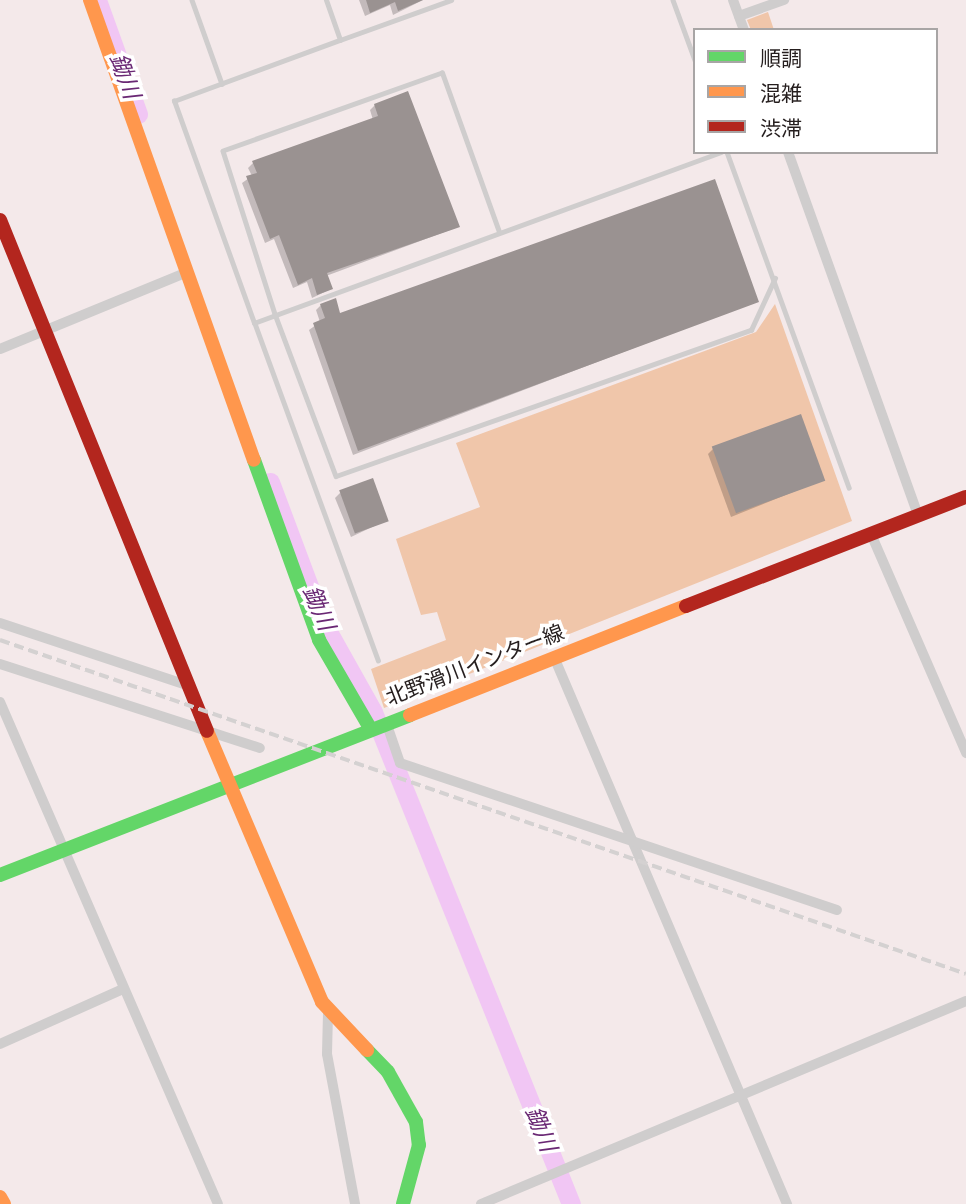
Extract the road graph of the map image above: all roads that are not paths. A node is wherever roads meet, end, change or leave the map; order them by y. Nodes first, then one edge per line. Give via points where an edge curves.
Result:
1 (90, 0) edge
2 (192, 0) edge
3 (326, 0) edge
4 (451, 0) edge
5 (673, 0) edge
6 (733, 0) edge
7 (784, 0) edge
8 (739, 16) junction
9 (743, 28) edge
10 (340, 40) junction
11 (693, 55) edge
12 (222, 83) junction
13 (715, 154) edge
14 (728, 154) edge
15 (789, 154) edge
16 (0, 220) edge
17 (499, 232) junction
18 (188, 272) junction
19 (775, 278) junction
20 (275, 314) junction
21 (254, 323) junction
22 (44, 330) junction
23 (0, 349) edge
24 (849, 488) dead end
25 (966, 497) edge
26 (918, 515) junction
27 (871, 534) junction
28 (0, 623) edge
29 (554, 657) junction
30 (378, 660) dead end
31 (0, 664) edge
32 (188, 686) junction
33 (0, 702) edge
34 (386, 722) junction
35 (370, 728) junction
36 (208, 733) junction
37 (260, 748) dead end
38 (966, 753) edge
39 (228, 783) junction
40 (631, 841) junction
41 (64, 849) junction
42 (0, 876) edge
43 (837, 910) dead end
44 (123, 989) junction
45 (966, 1001) edge
46 (328, 1013) junction
47 (0, 1044) edge
48 (740, 1096) junction
49 (0, 1197) edge
50 (4, 1204) edge
51 (218, 1204) edge
52 (355, 1204) edge
53 (403, 1204) edge
54 (481, 1204) edge
55 (787, 1204) edge

1 - 18 street
2 - 12 lane
3 - 10 lane
4 - 10 lane
5 - 11 lane
6 - 8 street
7 - 8 street
8 - 9 street
10 - 12 lane
12 - 21 lane via 174,101
13 - 17 lane
14 - 19 lane
15 - 26 street
16 - 22 street
17 - 20 lane
17 - 20 lane via 442,73 223,151
18 - 22 street
18 - 35 street via 319,640
19 - 20 lane via 751,330 336,475
19 - 24 lane
20 - 21 lane
21 - 30 lane
22 - 23 street
22 - 32 street
25 - 26 street, 北野滑川インター線
26 - 27 street, 北野滑川インター線
27 - 29 street, 北野滑川インター線
27 - 38 street
28 - 32 street
29 - 34 street, 北野滑川インター線
29 - 40 street
31 - 36 street
32 - 36 street
33 - 41 street
34 - 35 street, 北野滑川インター線
34 - 40 street via 400,763
35 - 39 street, 北野滑川インター線
36 - 37 street
36 - 39 street
39 - 41 street, 北野滑川インター線
39 - 46 street
40 - 43 street
40 - 48 street
41 - 42 street, 北野滑川インター線
41 - 44 street
44 - 47 street
44 - 51 street
45 - 48 street
46 - 52 street via 327,1054
46 - 53 street via 388,1072 416,1122 419,1146
48 - 54 street
48 - 55 street
49 - 50 street

